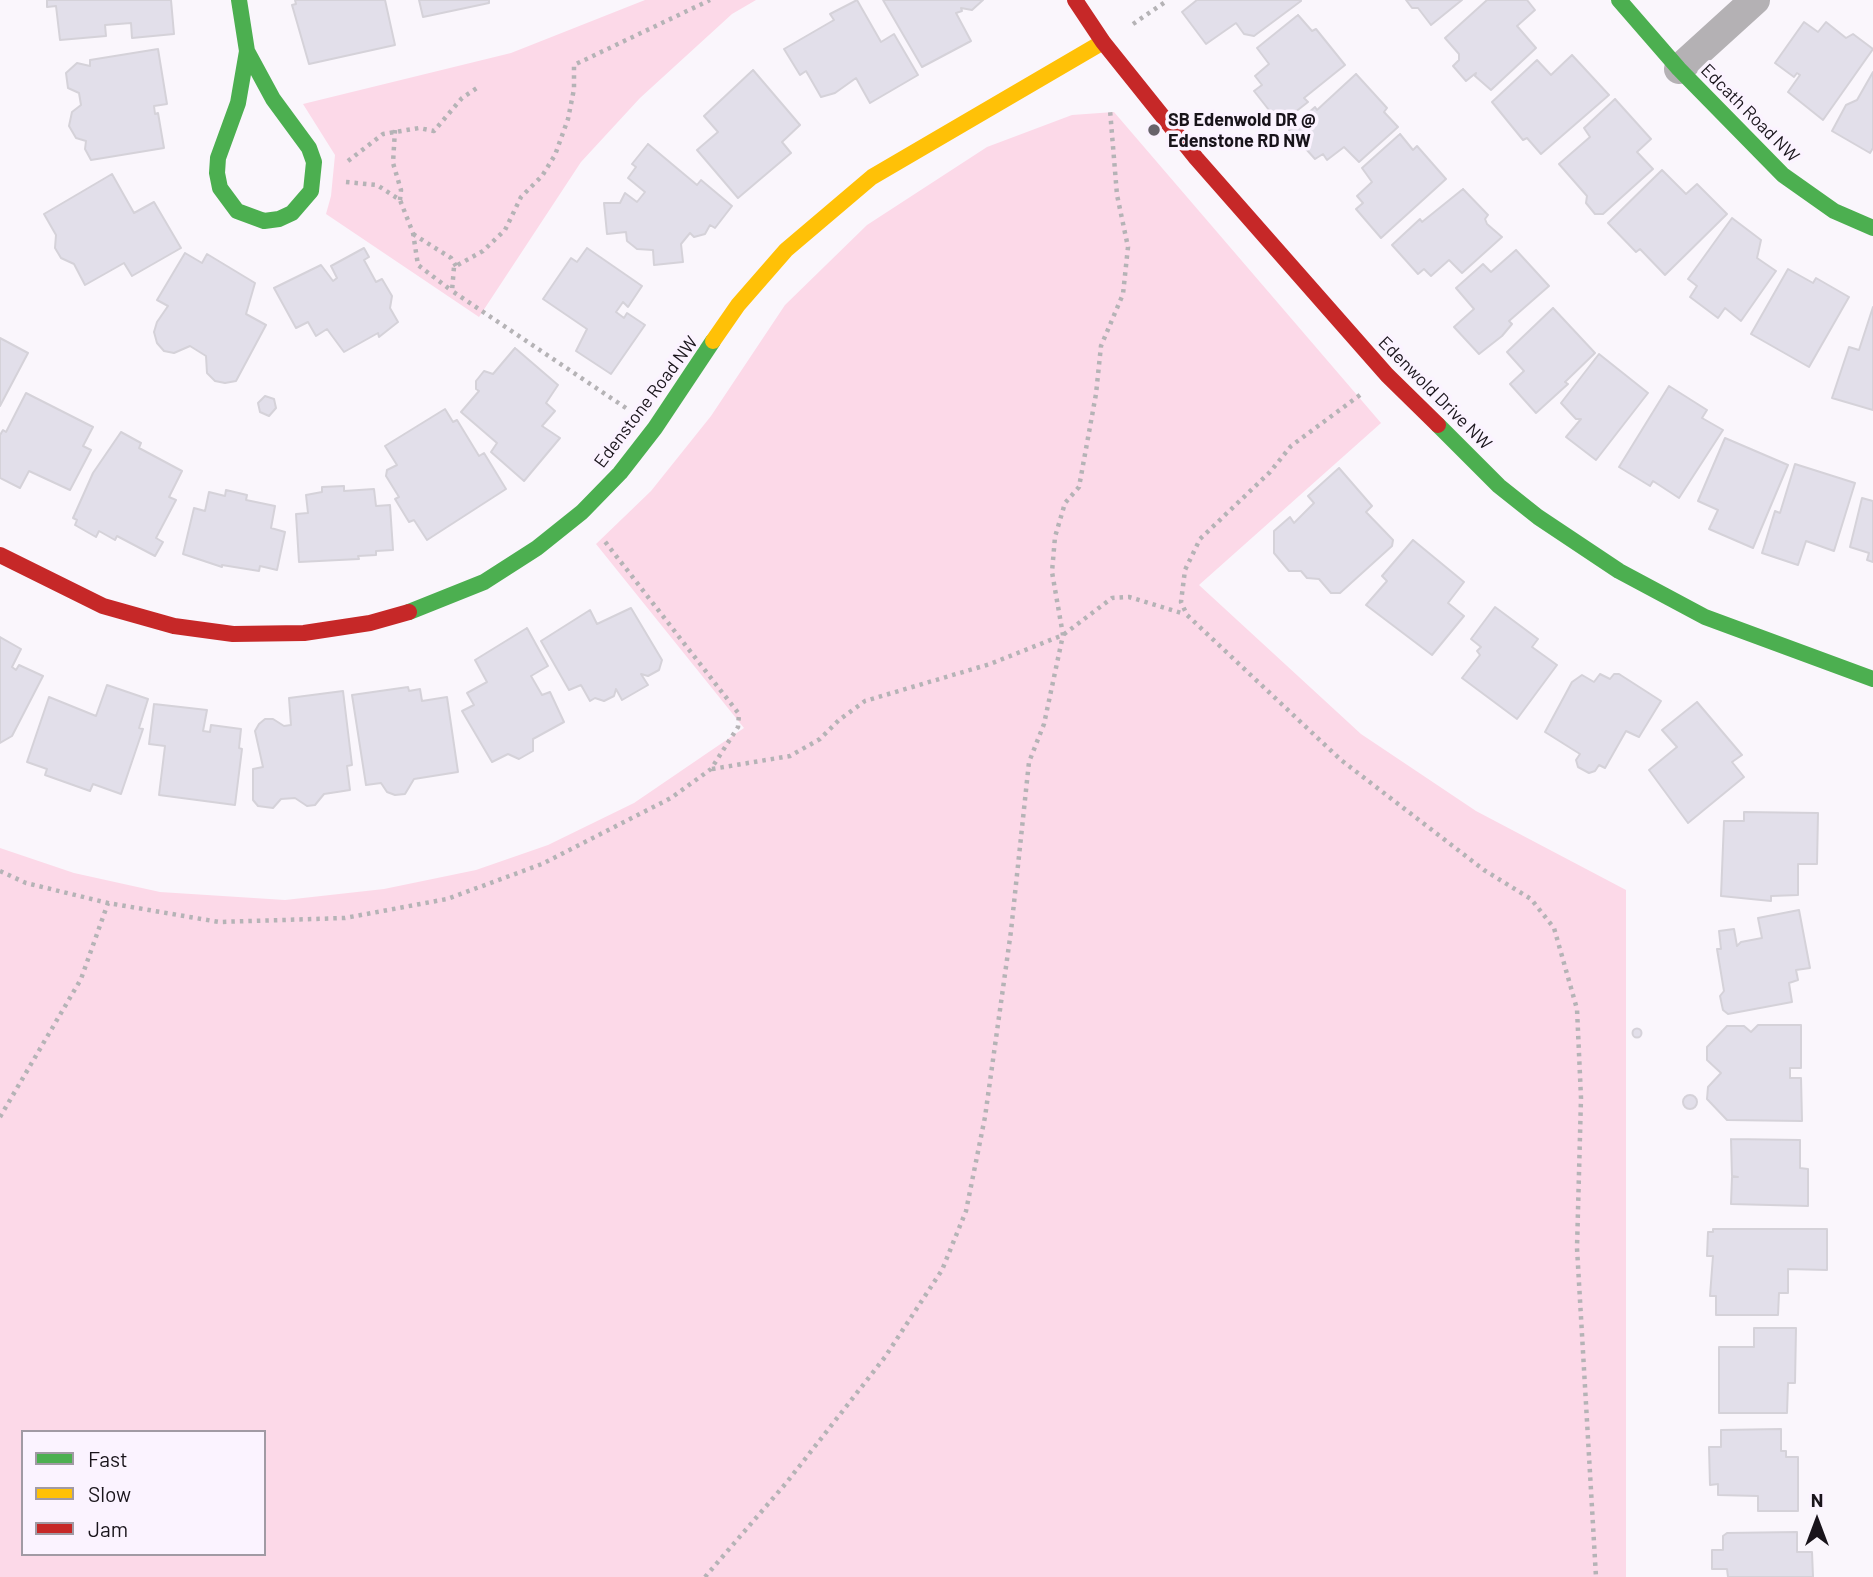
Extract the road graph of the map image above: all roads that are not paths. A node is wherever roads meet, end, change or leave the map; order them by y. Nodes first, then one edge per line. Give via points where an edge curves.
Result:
1 (239, 0) edge
2 (1075, 0) edge
3 (1619, 0) edge
4 (1755, 0) edge
5 (1103, 42) junction
6 (247, 51) junction
7 (1679, 69) junction
8 (1873, 228) edge
9 (0, 555) edge
10 (1873, 679) edge

1 - 6 street
2 - 5 street, Edenwold Drive NW
3 - 7 street, Edcath Road NW
4 - 7 street
5 - 9 street, Edenstone Road NW via 872,177 830,210 786,250 738,305 620,473 582,512 484,582 423,608 370,623 304,633 233,634 174,626 103,606
5 - 10 street, Edenwold Drive NW via 1196,158 1387,375 1499,486 1619,571 1705,617
6 - 6 street via 238,103 218,158 219,188 237,211 264,221 292,213 311,191 315,177 309,148 273,99
7 - 8 street, Edcath Road NW via 1783,176 1835,211

